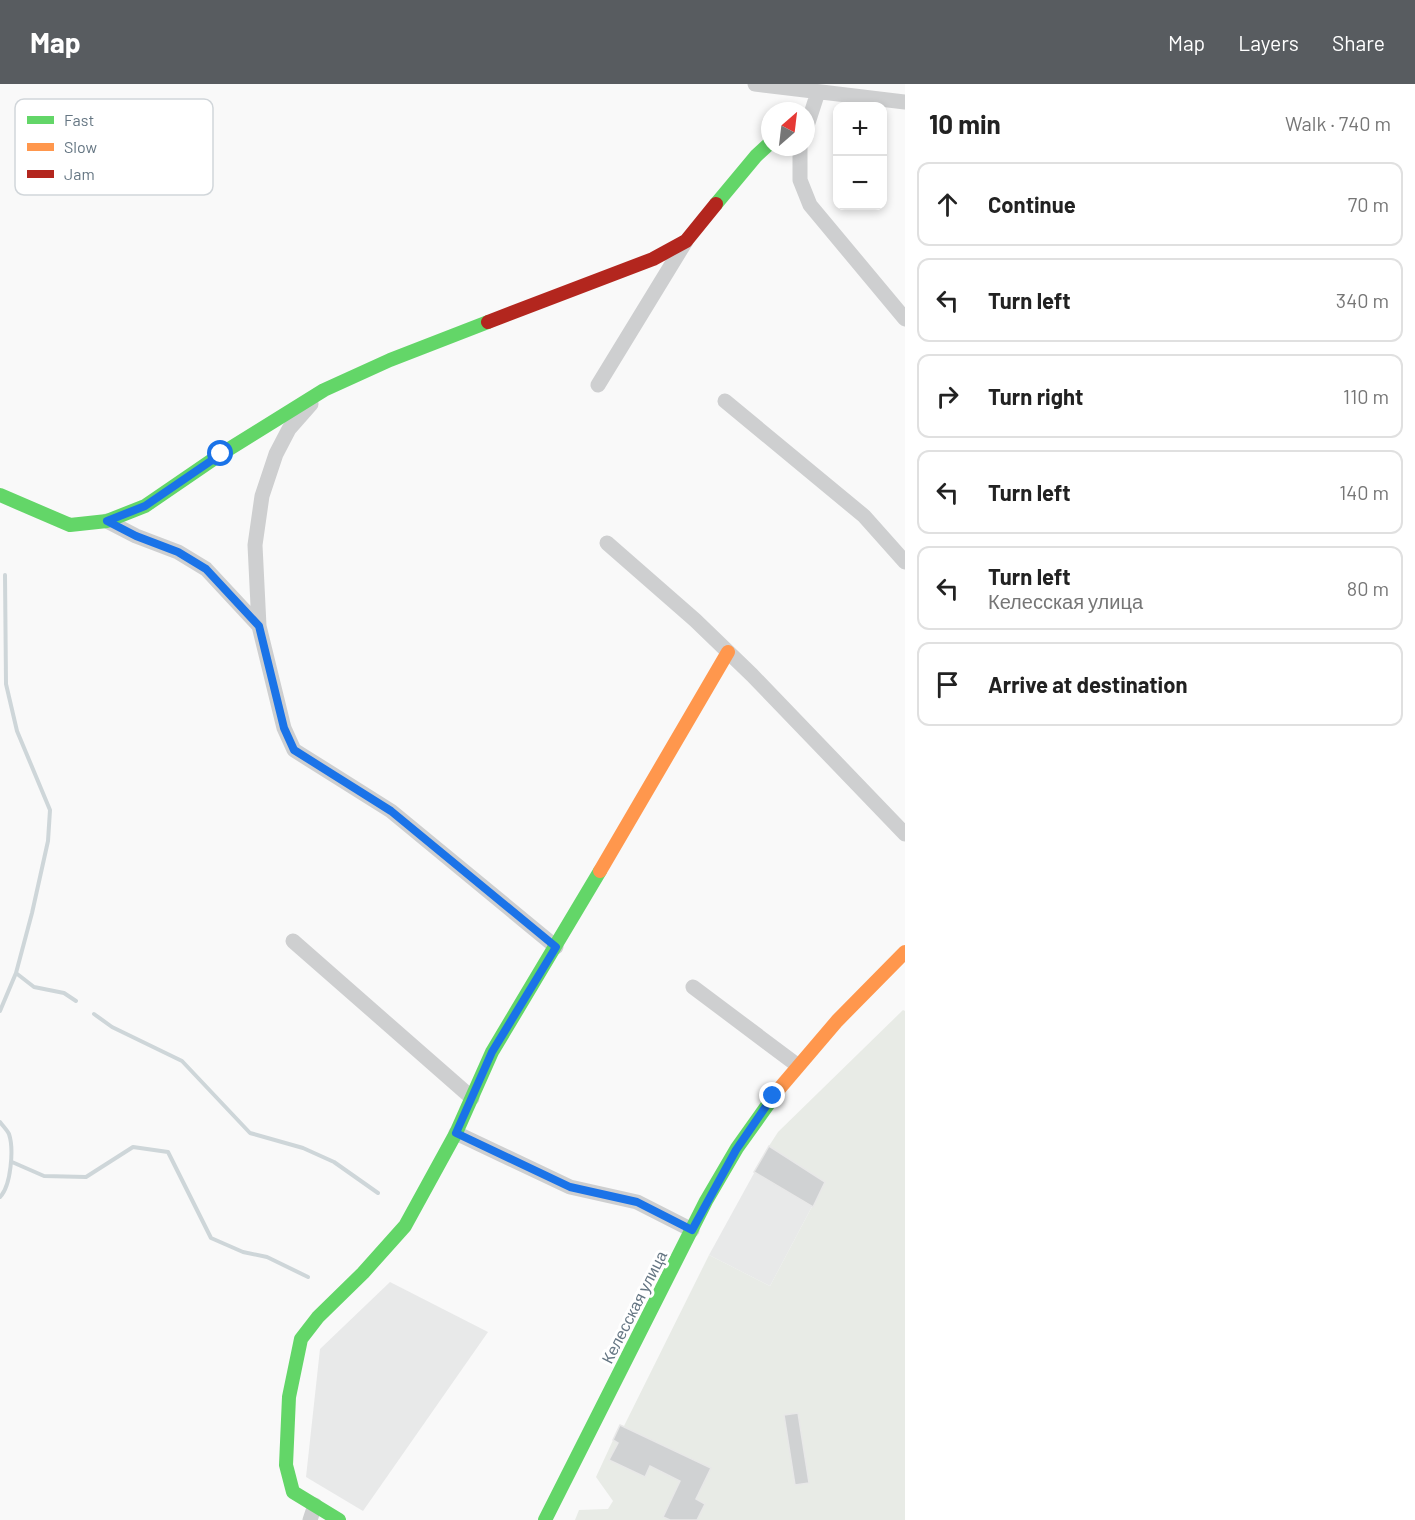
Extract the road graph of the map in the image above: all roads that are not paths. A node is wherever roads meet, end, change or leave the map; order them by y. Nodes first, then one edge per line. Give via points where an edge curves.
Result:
1 (755, 84) edge
2 (819, 92) junction
3 (814, 102) edge
4 (905, 102) edge
5 (761, 151) edge
6 (800, 156) edge
7 (686, 242) junction
8 (905, 319) edge
9 (598, 385) dead end
10 (324, 390) junction
11 (725, 401) dead end
12 (0, 495) edge
13 (107, 521) junction
14 (607, 543) dead end
15 (905, 562) edge
16 (259, 626) junction
17 (728, 652) junction
18 (905, 834) edge
19 (292, 941) dead end
20 (556, 947) junction
21 (905, 952) edge
22 (693, 987) dead end
23 (797, 1065) junction
24 (471, 1098) junction
25 (456, 1133) junction
26 (692, 1230) junction
27 (312, 1513) edge
28 (339, 1520) edge
29 (545, 1520) edge

1 - 2 street
2 - 3 street
2 - 4 street
5 - 7 street
6 - 8 street via 800,180 810,205
7 - 9 street
7 - 10 street via 653,259 398,357
10 - 13 street via 145,506
10 - 16 street via 289,429 262,496 255,545
11 - 15 street via 864,516
12 - 13 street via 70,525
13 - 16 street via 178,552 206,569
14 - 17 street
16 - 20 street via 284,728 294,750 391,811
17 - 18 street
17 - 20 street
19 - 24 street
20 - 24 street via 492,1052
21 - 23 street, Келесская улица via 853,1002
22 - 23 street
23 - 26 street, Келесская улица via 736,1150
24 - 25 street
25 - 26 street via 570,1187 637,1202
25 - 27 street via 405,1226 302,1339 289,1397 286,1465 293,1492
26 - 29 street, Келесская улица
27 - 28 street

